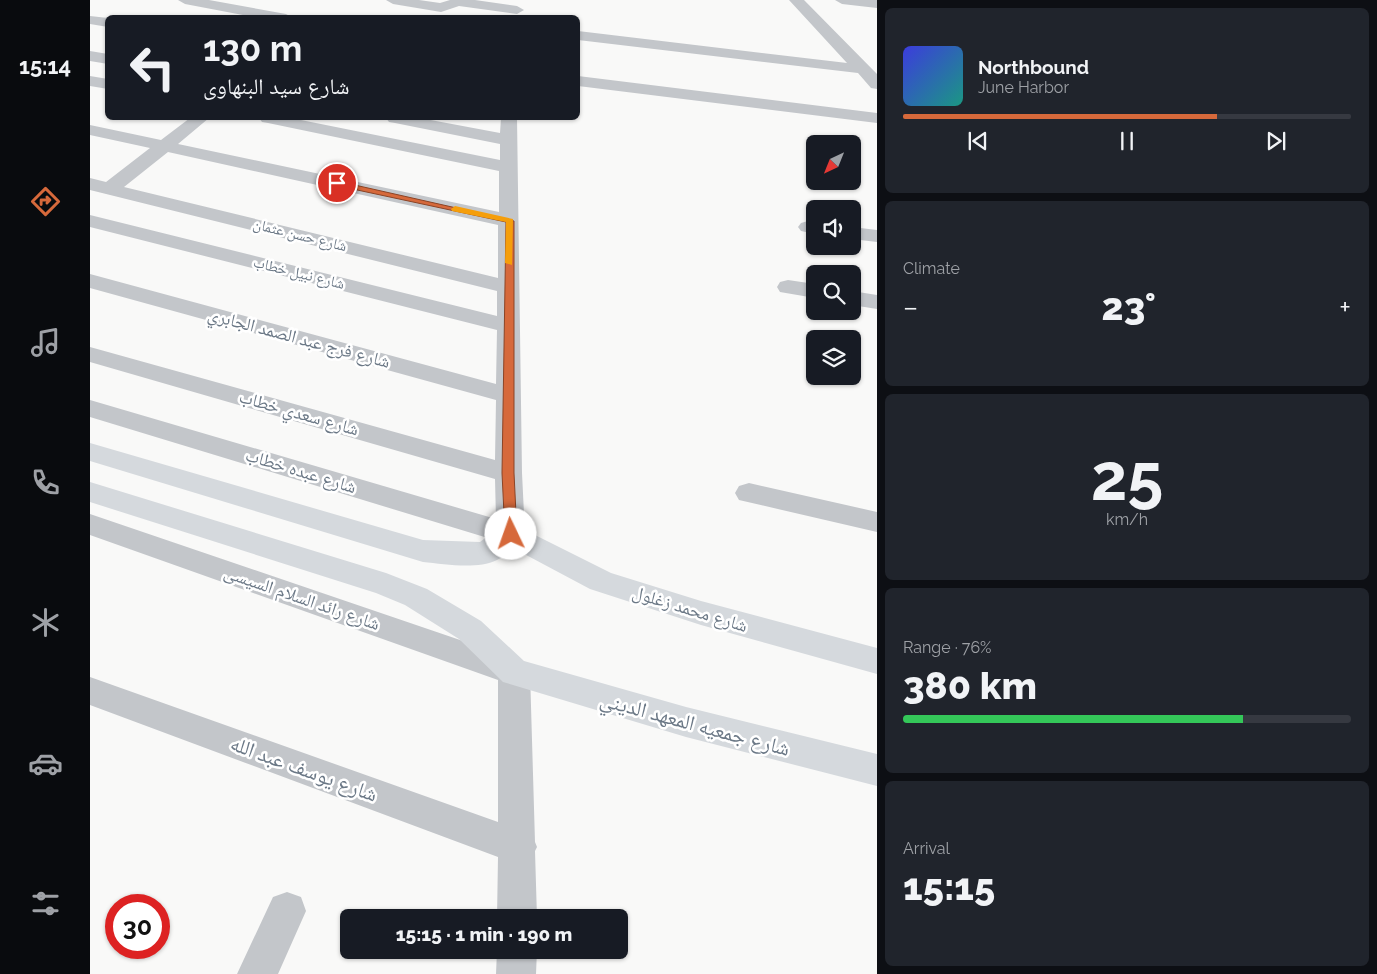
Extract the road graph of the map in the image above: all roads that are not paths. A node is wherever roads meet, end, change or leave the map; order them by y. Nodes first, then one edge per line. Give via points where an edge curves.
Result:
1 (185, 0) edge
2 (393, 0) edge
3 (796, 0) edge
4 (842, 0) edge
5 (877, 4) edge
6 (518, 9) edge
7 (269, 15) edge
8 (90, 20) edge
9 (105, 22) edge
10 (580, 36) edge
11 (90, 56) edge
12 (105, 58) edge
13 (861, 69) junction
14 (90, 81) edge
15 (580, 81) edge
16 (105, 84) edge
17 (877, 84) edge
18 (877, 118) edge
19 (197, 120) edge
20 (278, 120) edge
21 (405, 120) edge
22 (509, 120) edge
23 (90, 130) edge
24 (509, 140) junction
25 (164, 146) junction
26 (510, 168) junction
27 (99, 186) edge
28 (90, 221) edge
29 (510, 221) junction
30 (861, 234) edge
31 (877, 236) edge
32 (90, 281) edge
33 (509, 287) junction
34 (788, 287) dead end
35 (806, 290) edge
36 (861, 299) edge
37 (877, 302) edge
38 (509, 326) junction
39 (90, 354) edge
40 (508, 395) junction
41 (90, 408) edge
42 (90, 452) edge
43 (508, 473) junction
44 (90, 492) edge
45 (749, 493) dead end
46 (877, 522) edge
47 (90, 524) edge
48 (511, 534) junction
49 (877, 661) edge
50 (514, 672) junction
51 (90, 691) edge
52 (877, 770) edge
53 (518, 847) junction
54 (517, 909) edge
55 (287, 911) dead end
56 (517, 959) edge
57 (258, 974) edge
58 (516, 974) edge

1 - 7 street
2 - 6 street via 443,8 458,2
3 - 13 street
4 - 5 street
8 - 9 street
10 - 13 street
11 - 12 street
13 - 17 street
14 - 16 street
15 - 18 street
19 - 25 street
20 - 26 street
21 - 24 street
22 - 24 street
23 - 25 street
24 - 26 street
25 - 27 street
25 - 29 street
26 - 29 street
27 - 33 street, شارع حسن عثمان
28 - 38 street, شارع نبيل خطاب
29 - 33 street
30 - 31 street
32 - 40 street, شارع فرج عبد الصمد الجابري
33 - 38 street
34 - 35 street
36 - 37 street
38 - 40 street
39 - 43 street, شارع سعدي خطاب
40 - 43 street
41 - 48 street, شارع عبده خطاب
42 - 48 main road via 423,551 487,552
43 - 48 street
44 - 50 main road via 416,597 470,630
45 - 46 street
47 - 50 street, شارع رائد السلام السيسى
48 - 49 main road, شارع محمد زغلول via 600,581 701,613
50 - 52 main road, شارع جمعيه المعهد الديني via 686,722
50 - 53 street
51 - 53 street, شارع يوسف عبد الله
53 - 54 street
55 - 57 street
56 - 58 street

